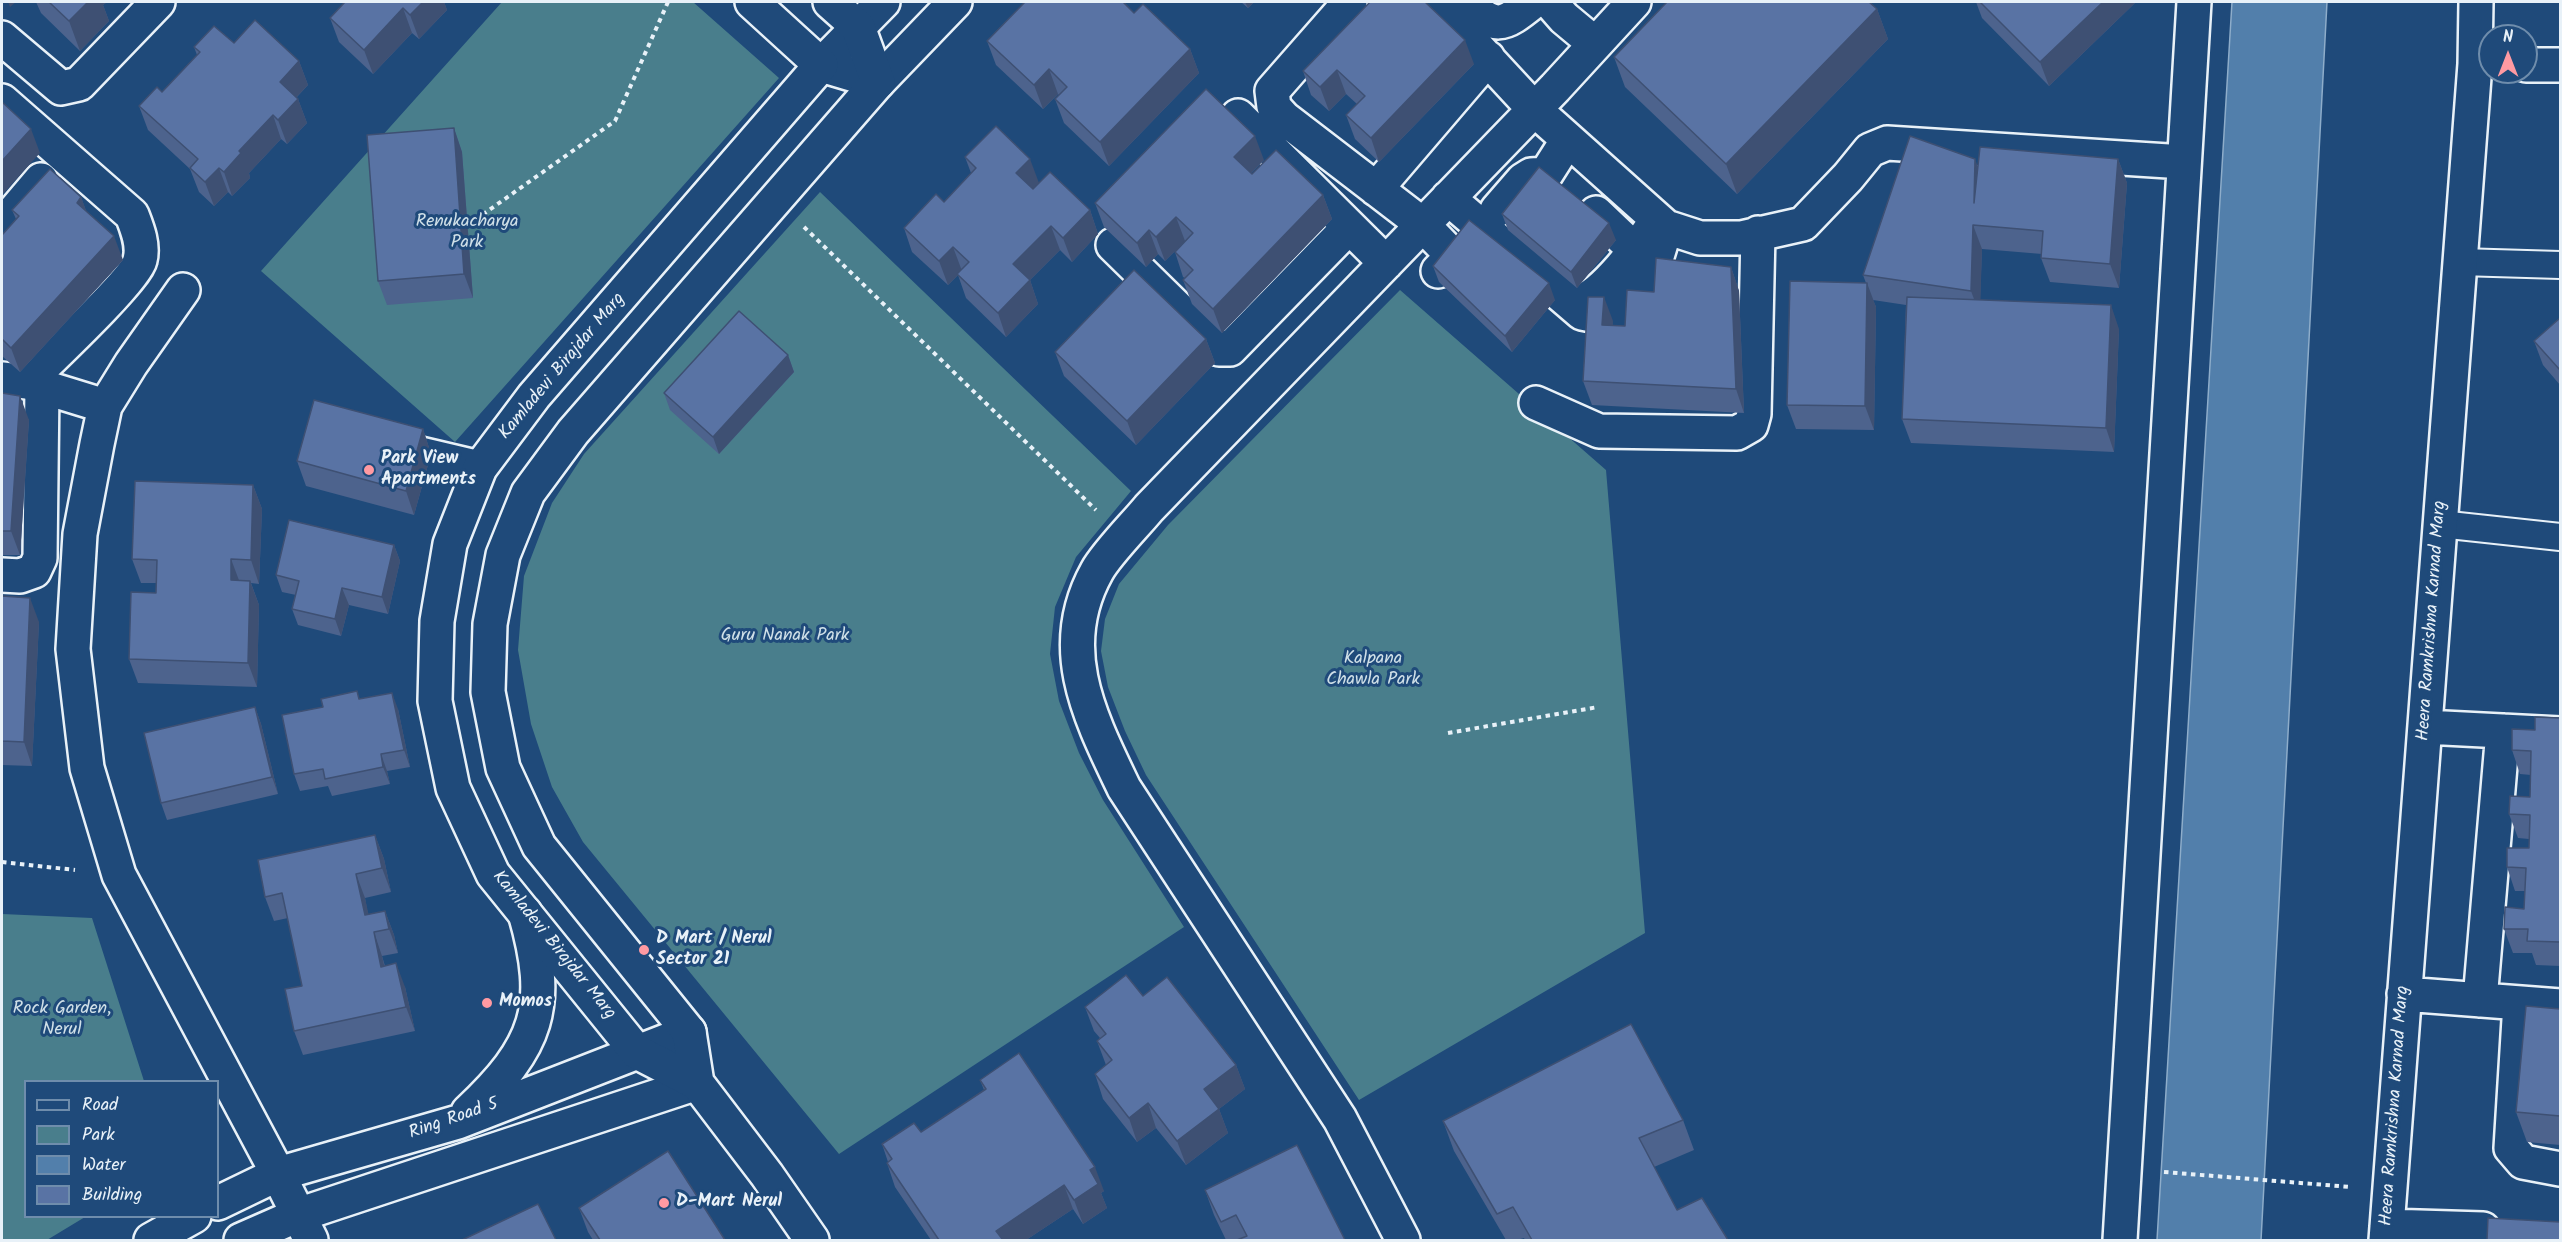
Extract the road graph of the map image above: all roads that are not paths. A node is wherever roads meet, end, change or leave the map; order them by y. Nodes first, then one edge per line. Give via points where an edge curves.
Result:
1 (158, 2) edge
2 (753, 2) edge
3 (830, 2) edge
4 (883, 2) edge
5 (955, 2) edge
6 (1350, 2) edge
7 (1435, 2) edge
8 (1465, 2) edge
9 (1533, 2) edge
10 (1550, 2) edge
11 (1634, 2) edge
12 (2194, 2) edge
13 (2476, 2) edge
14 (2478, 24) edge
15 (858, 27) junction
16 (2, 38) edge
17 (1594, 43) junction
18 (1488, 58) junction
19 (821, 65) junction
20 (2538, 65) edge
21 (2560, 65) edge
22 (878, 82) junction
23 (2481, 84) edge
24 (2, 101) edge
25 (1534, 109) junction
26 (1238, 116) edge
27 (1568, 141) junction
28 (63, 154) junction
29 (2184, 162) junction
30 (1376, 189) junction
31 (1448, 198) junction
32 (1497, 210) dead end
33 (1596, 213) edge
34 (1662, 223) junction
35 (1422, 224) junction
36 (2, 226) edge
37 (1349, 227) junction
38 (1758, 233) junction
39 (1113, 244) edge
40 (1657, 261) junction
41 (2460, 262) junction
42 (1386, 263) junction
43 (2560, 265) edge
44 (1438, 271) edge
45 (1725, 281) edge
46 (1756, 287) junction
47 (183, 290) dead end
48 (1569, 296) dead end
49 (23, 383) edge
50 (1536, 403) dead end
51 (105, 406) junction
52 (391, 447) edge
53 (480, 468) junction
54 (2440, 524) junction
55 (2560, 537) edge
56 (2, 575) edge
57 (2425, 727) junction
58 (2503, 731) junction
59 (2560, 734) edge
60 (525, 913) junction
61 (2404, 994) junction
62 (2480, 1000) junction
63 (2520, 1003) junction
64 (2560, 1006) edge
65 (689, 1032) junction
66 (637, 1052) junction
67 (697, 1083) junction
68 (458, 1122) junction
69 (2560, 1169) edge
70 (278, 1174) junction
71 (219, 1203) edge
72 (190, 1218) edge
73 (305, 1228) edge
74 (2516, 1230) edge
75 (2387, 1233) edge
76 (2482, 1235) edge
77 (150, 1240) edge
78 (241, 1240) edge
79 (812, 1240) edge
80 (1403, 1240) edge
81 (2120, 1240) edge

1 - 16 street via 79,84 61,88
2 - 19 street
3 - 15 street
4 - 15 street, Kamladevi Birajdar Marg
5 - 22 street, Kamladevi Birajdar Marg
6 - 30 street via 1272,91 1274,107
7 - 18 street
8 - 9 street via 1485,19 1496,22 1511,20
10 - 17 street
11 - 17 street
12 - 29 street
13 - 14 street, Heera Ramkrishna Karnad Marg
15 - 19 street, Kamladevi Birajdar Marg
15 - 22 street
17 - 25 street
18 - 25 street
18 - 30 street
19 - 22 street
19 - 53 street, Kamladevi Birajdar Marg via 534,396
20 - 21 street
22 - 65 street, Kamladevi Birajdar Marg via 573,432 528,493 503,555 490,624 488,692 503,768 539,846
23 - 41 street, Heera Ramkrishna Karnad Marg
24 - 28 street
25 - 27 street
25 - 31 street
26 - 37 street
27 - 32 street via 1546,174 1523,180
27 - 34 street
28 - 36 street
28 - 49 street via 132,215 140,238 141,261 121,286
29 - 38 street via 1887,143 1870,150 1803,224
29 - 81 street
30 - 35 street
31 - 35 street
31 - 40 street via 1582,313 1602,317 1616,314 1641,292
33 - 40 street
34 - 38 street via 1700,238 1741,238
34 - 40 street
35 - 42 street
35 - 44 street via 1451,254
37 - 39 street via 1230,349 1219,349
37 - 42 street
38 - 46 street
40 - 48 street via 1576,303
41 - 43 lane
41 - 54 street, Heera Ramkrishna Karnad Marg
42 - 80 street via 1149,508 1097,570 1080,613 1076,652 1083,694 1124,788 1340,1119
45 - 46 street
46 - 50 street via 1754,414 1751,425 1737,433 1599,430
47 - 51 street
49 - 51 street
49 - 56 street via 40,558 34,571 20,576
51 - 70 street via 80,534 73,649 87,768 119,875
52 - 53 street
53 - 60 street, Kamladevi Birajdar Marg via 450,544 437,621 435,700 453,788 493,874
54 - 55 lane
54 - 57 street, Heera Ramkrishna Karnad Marg
57 - 58 street
57 - 61 street, Heera Ramkrishna Karnad Marg
58 - 59 street
58 - 62 street
60 - 66 street, Kamladevi Birajdar Marg
60 - 68 street via 539,977 537,1009 528,1040 511,1068
61 - 62 street
61 - 75 street, Heera Ramkrishna Karnad Marg
62 - 63 street
63 - 64 street
63 - 69 street via 2511,1148 2523,1162
65 - 66 street, Ring Road 5
65 - 67 street, Kamladevi Birajdar Marg
66 - 67 street, Kamladevi Birajdar Marg
66 - 68 street, Ring Road 5
67 - 73 street
67 - 79 street, Kamladevi Birajdar Marg
68 - 70 street, Ring Road 5
70 - 71 street, Ring Road 5
70 - 73 street
72 - 77 street
73 - 78 street
74 - 76 street
75 - 76 street

